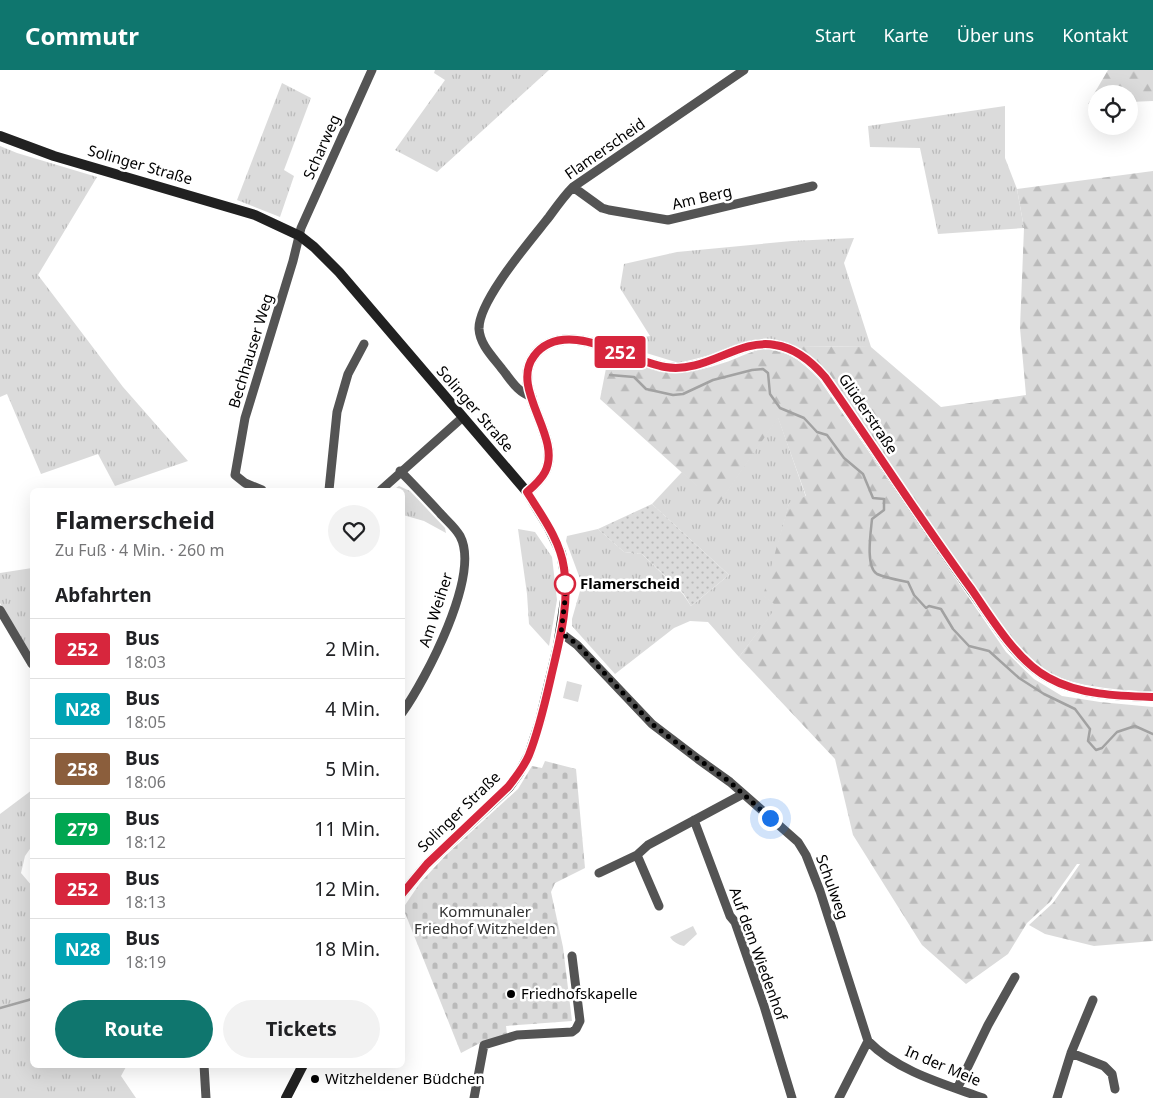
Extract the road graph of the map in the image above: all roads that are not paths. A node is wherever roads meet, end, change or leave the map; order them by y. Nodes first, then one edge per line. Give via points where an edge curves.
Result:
1 (372, 70) edge
2 (744, 70) edge
3 (0, 136) edge
4 (814, 186) dead end
5 (573, 187) junction
6 (300, 236) junction
7 (364, 344) dead end
8 (532, 397) junction
9 (463, 417) junction
10 (400, 471) junction
11 (257, 488) edge
12 (330, 488) edge
13 (383, 488) edge
14 (527, 492) junction
15 (0, 610) edge
16 (561, 633) junction
17 (30, 661) edge
18 (1153, 697) edge
19 (405, 707) edge
20 (743, 794) junction
21 (694, 820) junction
22 (637, 855) junction
23 (599, 873) dead end
24 (405, 890) edge
25 (660, 906) dead end
26 (572, 956) dead end
27 (1015, 977) dead end
28 (1093, 1000) dead end
29 (868, 1041) junction
30 (1071, 1053) junction
31 (204, 1068) edge
32 (301, 1068) edge
33 (957, 1088) junction
34 (1115, 1089) dead end
35 (206, 1098) edge
36 (286, 1098) edge
37 (474, 1098) edge
38 (792, 1098) edge
39 (839, 1098) edge
40 (983, 1098) edge
41 (1057, 1098) edge

1 - 6 street, Scharweg
2 - 5 street, Flamerscheid
3 - 6 main road, Solinger Straße via 54,156 255,215
4 - 5 street, Am Berg via 662,220 602,208
5 - 8 street, Flamerscheid via 496,288 480,323 481,340 486,349 522,393
6 - 9 main road, Solinger Straße via 339,272
6 - 11 street, Bechhauser Weg via 245,418 235,475
7 - 12 street via 348,374 337,412
8 - 14 main road, Glüderstraße via 548,447 548,462 537,484
8 - 18 main road, Glüderstraße via 528,375 531,361 546,345 566,340 594,343 657,365 676,368 698,366 757,344 789,348 806,358 825,377 933,537 1028,663 1048,678 1073,688
9 - 10 street
9 - 14 main road, Solinger Straße
10 - 13 street
10 - 19 street, Am Weiher via 456,530 464,547 465,560 445,634
14 - 16 main road, Solinger Straße via 549,528 562,559 566,580
15 - 17 street
16 - 20 street, Schulweg via 577,644 652,724
16 - 24 main road, Solinger Straße via 540,720 529,755 519,773 502,794 427,864
20 - 21 street
20 - 29 street, Schulweg via 798,842 806,856
21 - 22 street via 648,845
21 - 38 street, Auf dem Wiedenhof via 735,922
22 - 23 street
22 - 25 street
26 - 37 street via 580,1021 576,1029 572,1032 517,1035 484,1045
27 - 33 street
28 - 30 street
29 - 33 street, In der Meie via 906,1068
29 - 39 street
30 - 34 street via 1104,1066 1112,1074
30 - 41 street
31 - 35 street
32 - 36 main road
33 - 40 street, In der Meie

